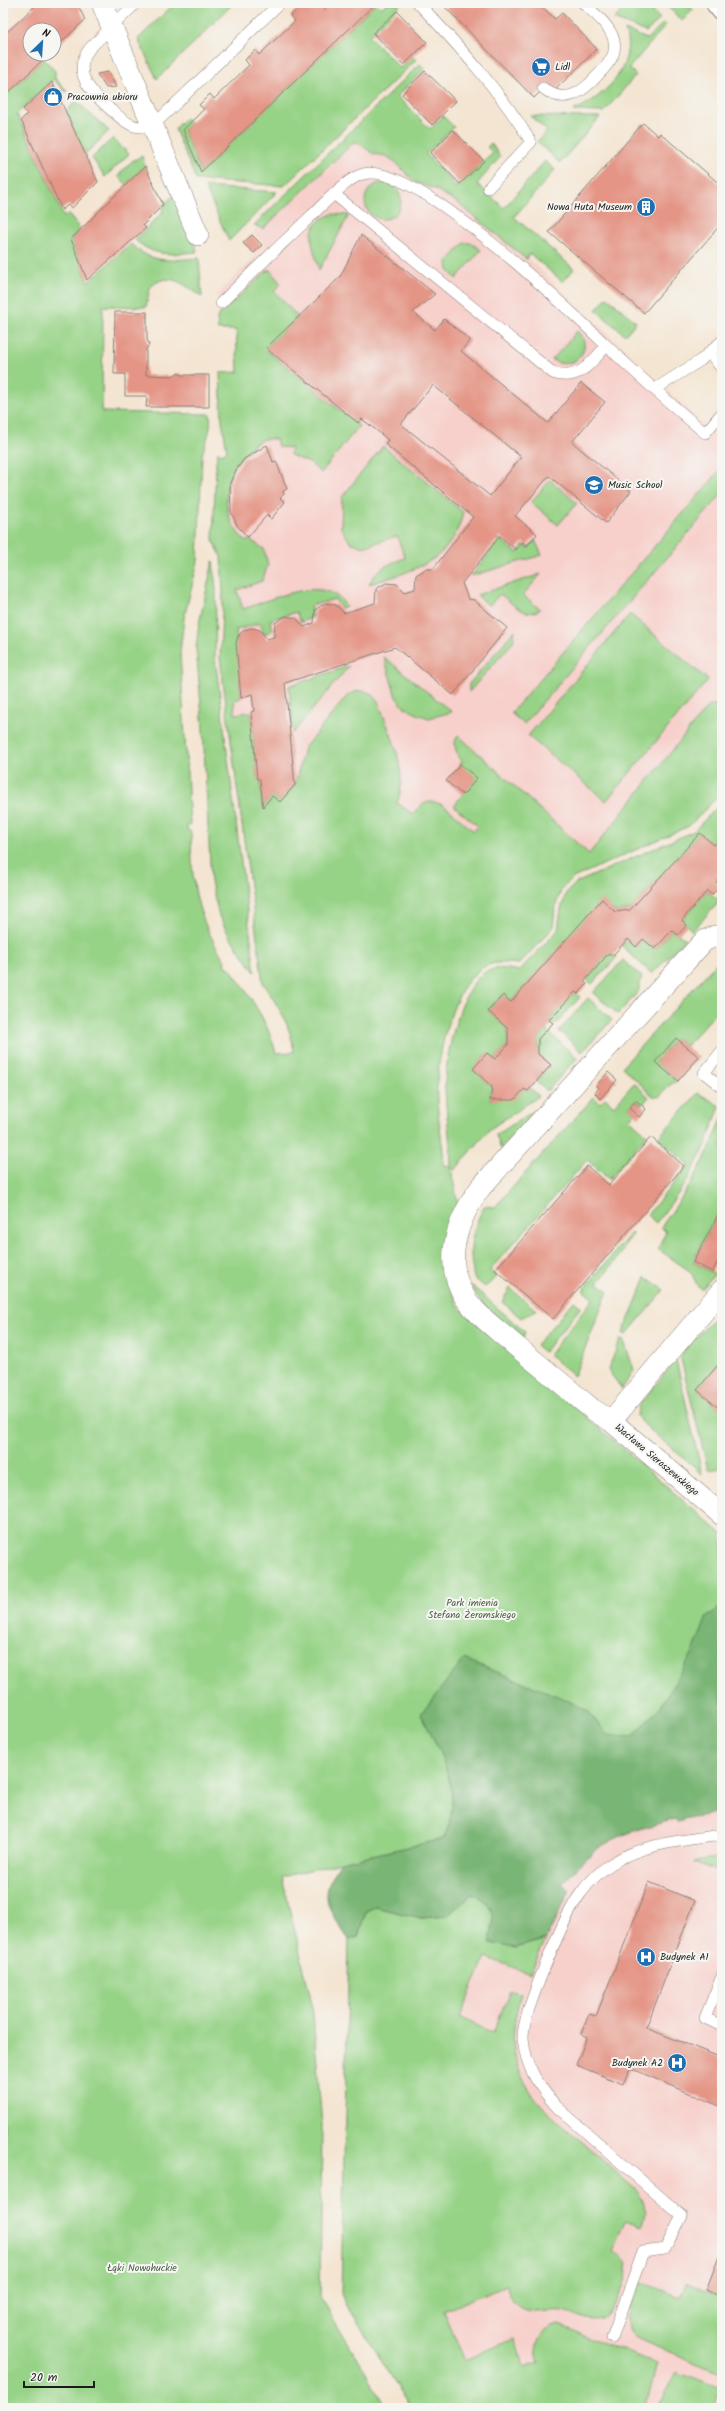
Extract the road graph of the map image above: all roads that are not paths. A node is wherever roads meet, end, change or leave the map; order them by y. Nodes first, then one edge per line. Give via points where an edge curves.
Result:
1 (102, 3) edge
2 (136, 3) edge
3 (280, 3) edge
4 (418, 3) edge
5 (583, 3) edge
6 (716, 3) edge
7 (722, 9) edge
8 (112, 27) junction
9 (543, 88) dead end
10 (151, 125) junction
11 (488, 188) dead end
12 (334, 194) junction
13 (198, 235) dead end
14 (222, 303) dead end
15 (722, 341) edge
16 (606, 346) junction
17 (710, 353) junction
18 (722, 368) edge
19 (655, 389) junction
20 (722, 413) edge
21 (722, 939) edge
22 (722, 1051) edge
23 (722, 1088) edge
24 (722, 1290) edge
25 (611, 1421) junction
26 (722, 1515) edge
27 (722, 1835) edge
28 (722, 1976) edge
29 (722, 2026) edge
30 (612, 2338) dead end

1 - 8 street
2 - 8 lane
3 - 10 lane
4 - 11 lane via 512,110 530,142
5 - 9 lane via 607,27 612,36 614,50 611,59 587,87 576,95 562,97
6 - 7 main road
8 - 10 street
8 - 10 lane via 87,51 82,66 84,80 92,94 124,121 137,126
10 - 13 street
12 - 14 lane
12 - 16 lane via 362,174 381,173 437,201 477,230 585,324
12 - 16 lane via 553,373 567,376 581,372
15 - 17 lane
16 - 19 lane
17 - 18 lane
17 - 19 lane
19 - 20 lane via 705,433
21 - 25 street, Wacława Sieroszewskiego via 715,936 704,941 481,1187 468,1205 457,1231 454,1250 456,1275 469,1304 592,1409
22 - 23 lane via 704,1073
24 - 25 street
25 - 26 street, Wacława Sieroszewskiego
27 - 30 lane via 666,1844 627,1856 612,1863 590,1881 572,1907 533,1996 525,2022 523,2038 527,2056 533,2076 544,2092 557,2107 682,2216 665,2249 643,2252
28 - 29 lane via 705,2018

